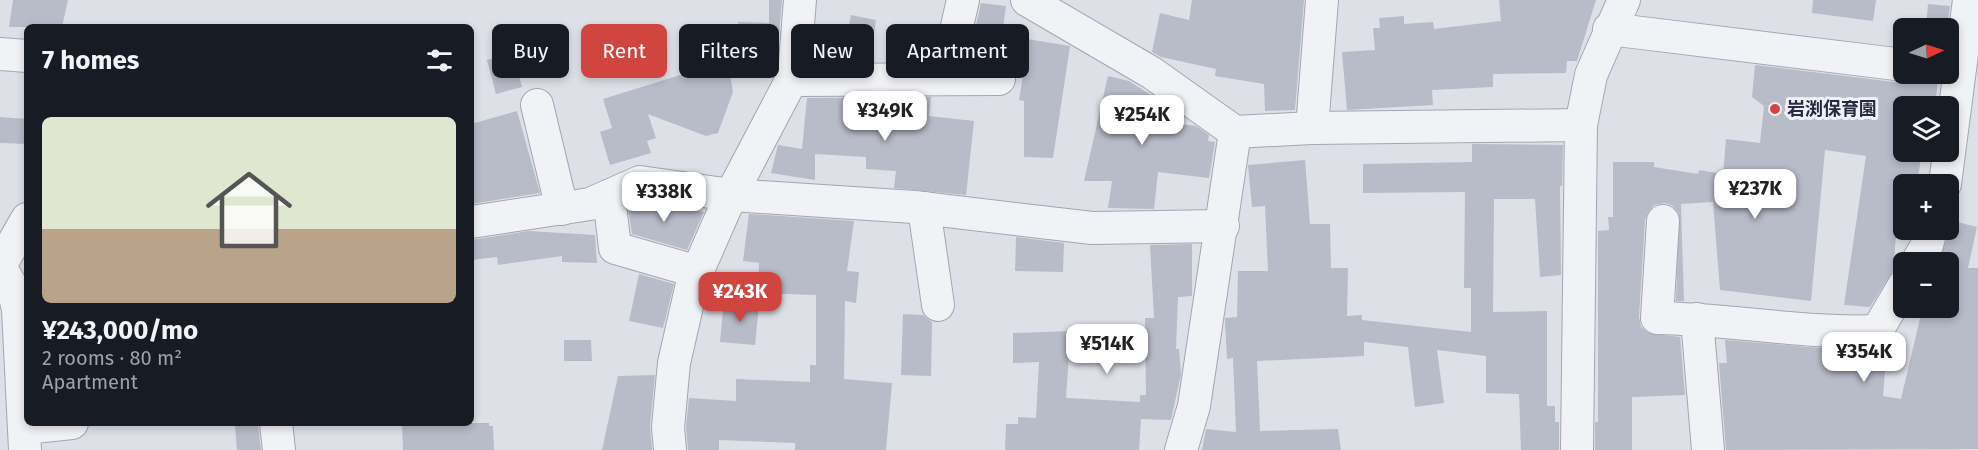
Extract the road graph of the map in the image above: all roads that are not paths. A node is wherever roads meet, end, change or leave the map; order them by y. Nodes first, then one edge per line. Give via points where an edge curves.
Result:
1 (800, 0) edge
2 (963, 0) edge
3 (1027, 0) edge
4 (1322, 0) edge
5 (1624, 0) edge
6 (1969, 0) edge
7 (1609, 29) junction
8 (0, 54) edge
9 (24, 56) edge
10 (1893, 64) edge
11 (1962, 72) edge
12 (945, 79) junction
13 (999, 79) dead end
14 (792, 80) junction
15 (537, 105) dead end
16 (1581, 125) junction
17 (1312, 128) junction
18 (1235, 132) junction
19 (1947, 174) edge
20 (731, 195) junction
21 (609, 196) junction
22 (562, 208) junction
23 (924, 208) junction
24 (1663, 221) dead end
25 (474, 222) edge
26 (24, 224) edge
27 (1223, 226) junction
28 (0, 266) edge
29 (698, 272) junction
30 (1893, 304) edge
31 (938, 305) dead end
32 (22, 309) edge
33 (1697, 319) junction
34 (63, 426) edge
35 (276, 426) edge
36 (24, 439) edge
37 (279, 450) edge
38 (670, 450) edge
39 (1181, 450) edge
40 (1577, 450) edge
41 (1708, 450) edge

1 - 14 street
2 - 12 street
3 - 18 street via 1152,73
4 - 17 street
5 - 7 street
6 - 11 street
7 - 10 street
7 - 16 street via 1591,75
8 - 9 street
11 - 19 street
12 - 13 street
12 - 14 street
14 - 20 street
15 - 22 street
16 - 17 street
16 - 40 street
17 - 18 street
18 - 27 street
20 - 21 street via 640,182
20 - 23 street
20 - 29 street
21 - 22 street via 590,204
21 - 29 street via 615,248
22 - 25 street
23 - 27 street via 1092,228
23 - 31 street
24 - 33 street via 1658,318
26 - 28 street
27 - 39 street via 1194,406
28 - 32 street
29 - 38 street via 674,363 668,428
30 - 33 street via 1877,331 1829,333
32 - 36 street
33 - 41 street
34 - 36 street
35 - 37 street

